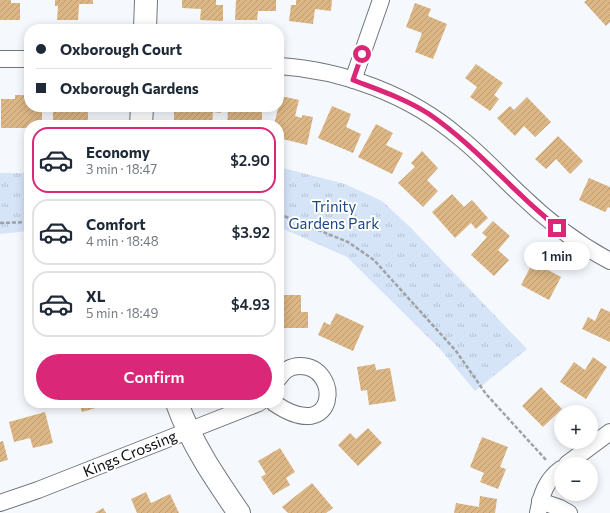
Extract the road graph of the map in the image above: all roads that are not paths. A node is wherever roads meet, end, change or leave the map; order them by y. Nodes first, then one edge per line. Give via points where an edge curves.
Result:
1 (146, 0) edge
2 (381, 0) edge
3 (145, 24) edge
4 (0, 59) edge
5 (24, 59) edge
6 (284, 67) edge
7 (353, 80) junction
8 (610, 261) edge
9 (284, 373) edge
10 (179, 408) edge
11 (246, 408) edge
12 (282, 408) edge
13 (188, 430) junction
14 (610, 432) edge
15 (577, 457) edge
16 (554, 477) edge
17 (0, 504) edge
18 (539, 507) edge
19 (239, 513) edge
20 (569, 513) edge

1 - 3 street
2 - 7 street
4 - 5 street
6 - 7 street
7 - 8 street via 393,95 428,113 459,136 557,228
9 - 12 street via 296,366 312,369 324,381 328,389 328,398 320,413 310,416 300,416
10 - 13 street
11 - 13 street, Kings Crossing
13 - 17 street, Kings Crossing
13 - 19 street via 207,466
14 - 15 street
16 - 18 street via 547,484
18 - 20 street via 560,508

